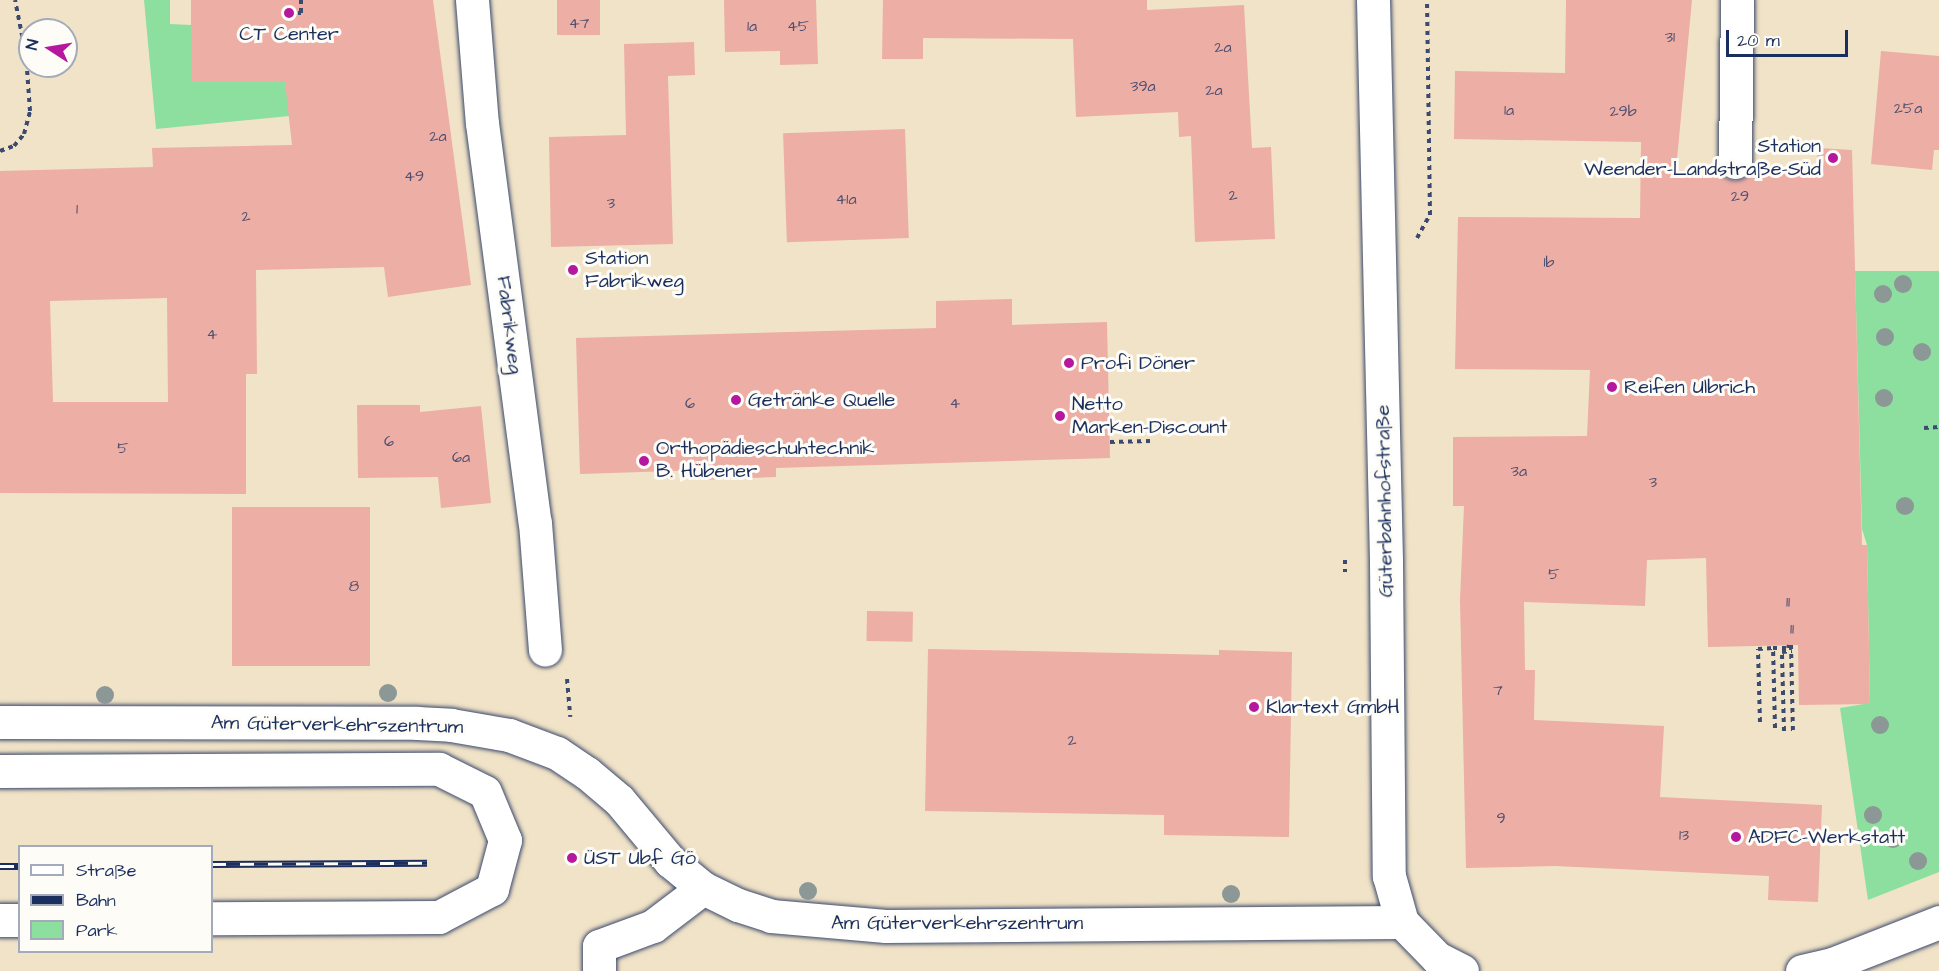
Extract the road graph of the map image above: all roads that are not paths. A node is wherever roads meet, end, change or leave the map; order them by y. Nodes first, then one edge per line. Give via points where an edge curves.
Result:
1 (472, 0) edge
2 (1373, 0) edge
3 (1737, 0) edge
4 (1735, 162) dead end
5 (545, 650) road end
6 (0, 722) edge
7 (0, 771) edge
8 (703, 888) junction
9 (213, 918) edge
10 (0, 920) edge
11 (18, 920) edge
12 (1402, 922) junction
13 (1939, 922) edge
14 (599, 971) edge
15 (1462, 971) edge
16 (1803, 971) edge

1 - 5 street, Fabrikweg via 482,123 535,523
2 - 12 street, Güterbahnhofstraße via 1389,876
3 - 4 street
6 - 8 street, Am Güterverkehrszentrum via 451,725 509,735 556,753 587,773 619,800 670,861
7 - 9 street via 439,769 485,792 505,840 492,889 439,917
8 - 12 street, Am Güterverkehrszentrum via 771,916 886,926
8 - 14 street via 653,926 599,946
10 - 11 street
12 - 15 street, Güterbahnhofstraße via 1437,958
13 - 16 street via 1832,964

